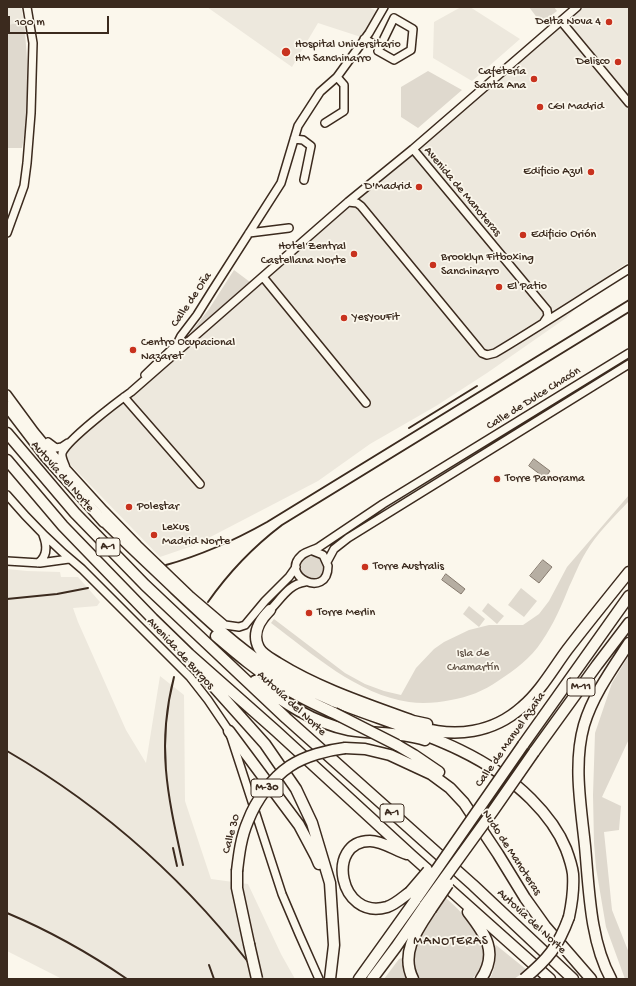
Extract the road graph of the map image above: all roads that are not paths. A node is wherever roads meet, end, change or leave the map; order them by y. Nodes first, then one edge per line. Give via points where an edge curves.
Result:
1 (28, 7) edge
2 (577, 7) edge
3 (382, 10) edge
4 (561, 21) junction
5 (392, 22) junction
6 (364, 39) junction
7 (380, 47) junction
8 (337, 77) junction
9 (629, 103) edge
10 (325, 123) dead end
11 (294, 139) junction
12 (413, 149) junction
13 (304, 180) dead end
14 (360, 192) junction
15 (348, 202) junction
16 (361, 206) junction
17 (288, 228) dead end
18 (7, 233) edge
19 (249, 233) junction
20 (629, 269) edge
21 (262, 277) junction
22 (543, 324) junction
23 (196, 335) junction
24 (175, 346) junction
25 (629, 353) edge
26 (629, 364) edge
27 (150, 375) junction
28 (584, 381) junction
29 (590, 389) junction
30 (7, 394) edge
31 (124, 397) junction
32 (366, 403) dead end
33 (7, 406) edge
34 (516, 422) junction
35 (522, 430) junction
36 (35, 432) junction
37 (7, 434) edge
38 (72, 441) junction
39 (7, 460) edge
40 (450, 463) junction
41 (66, 468) junction
42 (455, 471) junction
43 (200, 484) dead end
44 (7, 495) edge
45 (382, 504) junction
46 (388, 512) junction
47 (100, 517) junction
48 (43, 533) junction
49 (138, 545) junction
50 (313, 551) junction
51 (69, 559) junction
52 (7, 560) edge
53 (327, 562) junction
54 (38, 563) junction
55 (296, 567) junction
56 (629, 572) edge
57 (305, 582) junction
58 (176, 590) junction
59 (629, 596) edge
60 (270, 610) joint
61 (629, 623) edge
62 (629, 643) edge
63 (210, 647) junction
64 (190, 654) junction
65 (371, 714) junction
66 (229, 731) junction
67 (461, 733) junction
68 (345, 748) joint
69 (489, 767) junction
70 (450, 788) junction
71 (411, 855) junction
72 (452, 891) junction
73 (421, 901) junction
74 (331, 906) junction
75 (330, 978) edge
76 (257, 979) edge
77 (319, 979) edge
78 (359, 979) edge
79 (372, 979) edge
80 (413, 979) edge
81 (481, 979) edge
82 (524, 979) edge
83 (550, 979) edge
84 (573, 979) edge
85 (591, 979) edge
86 (611, 979) edge

1 - 18 street via 33,43 27,162 24,186
2 - 4 street, Avenida de Manoteras
3 - 5 street, Calle de Oña
3 - 6 street, Calle de Oña
4 - 9 street
4 - 12 street, Avenida de Manoteras
5 - 7 street
5 - 7 street, Calle de Oña via 394,18 413,29 411,50 394,60 378,51
6 - 7 street, Calle de Oña
6 - 8 street, Calle de Oña
8 - 10 street via 344,85 344,111
8 - 11 street, Calle de Oña via 320,92 298,126
11 - 13 street via 303,140 311,146
11 - 19 street, Calle de Oña via 281,183
12 - 14 street, Avenida de Manoteras
12 - 22 street, Avenida de Manoteras via 547,310 548,316
14 - 15 street, Avenida de Manoteras
14 - 16 street
15 - 16 street
15 - 21 street, Avenida de Manoteras
16 - 22 street via 485,354 495,353
17 - 19 street
19 - 24 street, Calle de Oña
20 - 22 street
21 - 23 street, Avenida de Manoteras
21 - 32 street
23 - 24 street
23 - 27 street, Avenida de Manoteras
24 - 27 street, Calle de Oña via 173,352
24 - 31 street via 153,365
25 - 28 street, Calle de Dulce Chacón
26 - 29 street, Calle de Dulce Chacón
27 - 31 street, Avenida de Manoteras
28 - 29 street
28 - 34 street, Calle de Dulce Chacón
29 - 35 street, Calle de Dulce Chacón
30 - 36 street
31 - 38 street, Avenida de Manoteras
31 - 43 street
33 - 47 highway via 46,457
34 - 35 street
34 - 40 street, Calle de Dulce Chacón
35 - 42 street, Calle de Dulce Chacón
36 - 38 street, Avenida de Manoteras via 55,448
36 - 41 street
37 - 63 highway, Autovía del Norte / A-1 via 75,513
38 - 41 street, Avenida de Manoteras via 62,453
39 - 64 highway, A-1 via 63,526
40 - 42 street
40 - 45 street, Calle de Dulce Chacón
41 - 49 street
42 - 46 street, Calle de Dulce Chacón
44 - 48 street, Avenida de Burgos
45 - 46 street
45 - 50 street, Calle de Dulce Chacón
46 - 53 street, Calle de Dulce Chacón via 339,545
47 - 58 highway
47 - 70 highway, bridge via 152,575 221,640 255,668 310,702 397,745 436,769 447,779
48 - 51 street, Avenida de Burgos
48 - 54 street via 45,554
49 - 55 street via 225,625 239,627 245,625
49 - 58 highway
50 - 53 street via 323,555
50 - 55 street via 301,555
51 - 54 street
51 - 66 street, Avenida de Burgos via 190,677
52 - 54 street
53 - 57 street via 328,569 323,579 312,583
55 - 57 street via 298,576
56 - 67 highway via 522,707 490,727
57 - 60 street via 292,586
58 - 65 highway via 219,630 265,665 319,694
59 - 73 highway, Calle de Manuel Azaña / M-11, bridge via 523,745 510,757 435,862
60 - 67 highway via 260,621 256,637 260,649 274,660 310,681 338,693 413,721
61 - 73 highway, M-11, bridge via 493,811
62 - 86 highway via 605,679 589,712 581,740 579,761 580,800 593,920 601,955
63 - 69 highway via 273,695 312,718 348,730 422,739
63 - 84 highway, Autovía del Norte / A-1
64 - 71 highway, A-1
64 - 74 highway via 194,665 265,744 296,789 312,823 326,868
65 - 67 highway via 437,731
65 - 69 highway via 451,745
66 - 74 highway via 299,825 316,856
66 - 77 street, Avenida de Burgos via 282,894
68 - 70 highway, Nudo de Manoteras / M-30 via 376,750 390,755 431,774
68 - 76 highway, Calle 30 / M-30, bridge via 326,751 291,765 266,789 247,822 240,847 237,888
69 - 82 highway, bridge via 517,786 556,828 573,874 572,902 563,932 553,951
70 - 85 highway, Nudo de Manoteras / M-30 via 464,803 545,926
71 - 72 highway, A-1
71 - 73 highway via 370,840 357,843 343,862 344,884 350,895 361,905 372,908 387,907 398,901
72 - 81 highway via 482,929 488,941 490,959
72 - 83 highway, A-1
73 - 78 highway, M-11
73 - 79 highway, M-11 via 396,947
73 - 80 highway via 409,949 408,963
74 - 75 highway via 334,945

